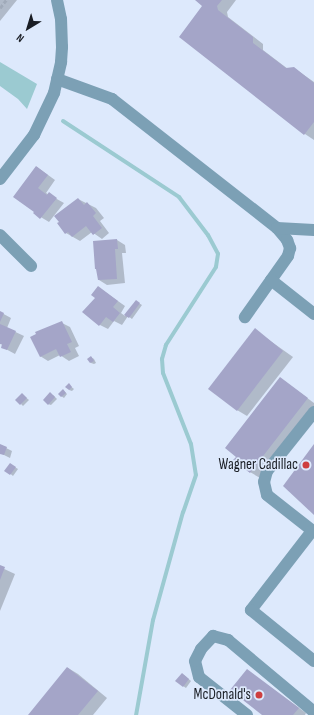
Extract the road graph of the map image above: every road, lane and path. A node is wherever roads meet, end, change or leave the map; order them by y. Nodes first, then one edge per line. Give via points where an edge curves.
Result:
1 (6, 0) edge
2 (57, 0) edge
3 (0, 8) edge
4 (57, 79) junction
5 (0, 179) edge
6 (276, 228) junction
7 (314, 230) edge
8 (0, 236) edge
9 (31, 266) dead end
10 (271, 280) junction
11 (314, 314) edge
12 (245, 317) dead end
13 (314, 412) edge
14 (313, 532) edge
15 (314, 661) edge
16 (314, 712) edge
17 (247, 715) edge

1 - 3 path
2 - 4 street via 61,19 62,62
4 - 5 street via 38,128
4 - 6 street via 112,99
6 - 7 street
6 - 10 street via 287,240 290,248 288,256
8 - 9 street
10 - 11 street
10 - 12 street
13 - 14 street via 267,471 264,482 266,495
14 - 15 street via 251,610
16 - 17 street via 228,640 213,636 201,649 195,661 199,677

